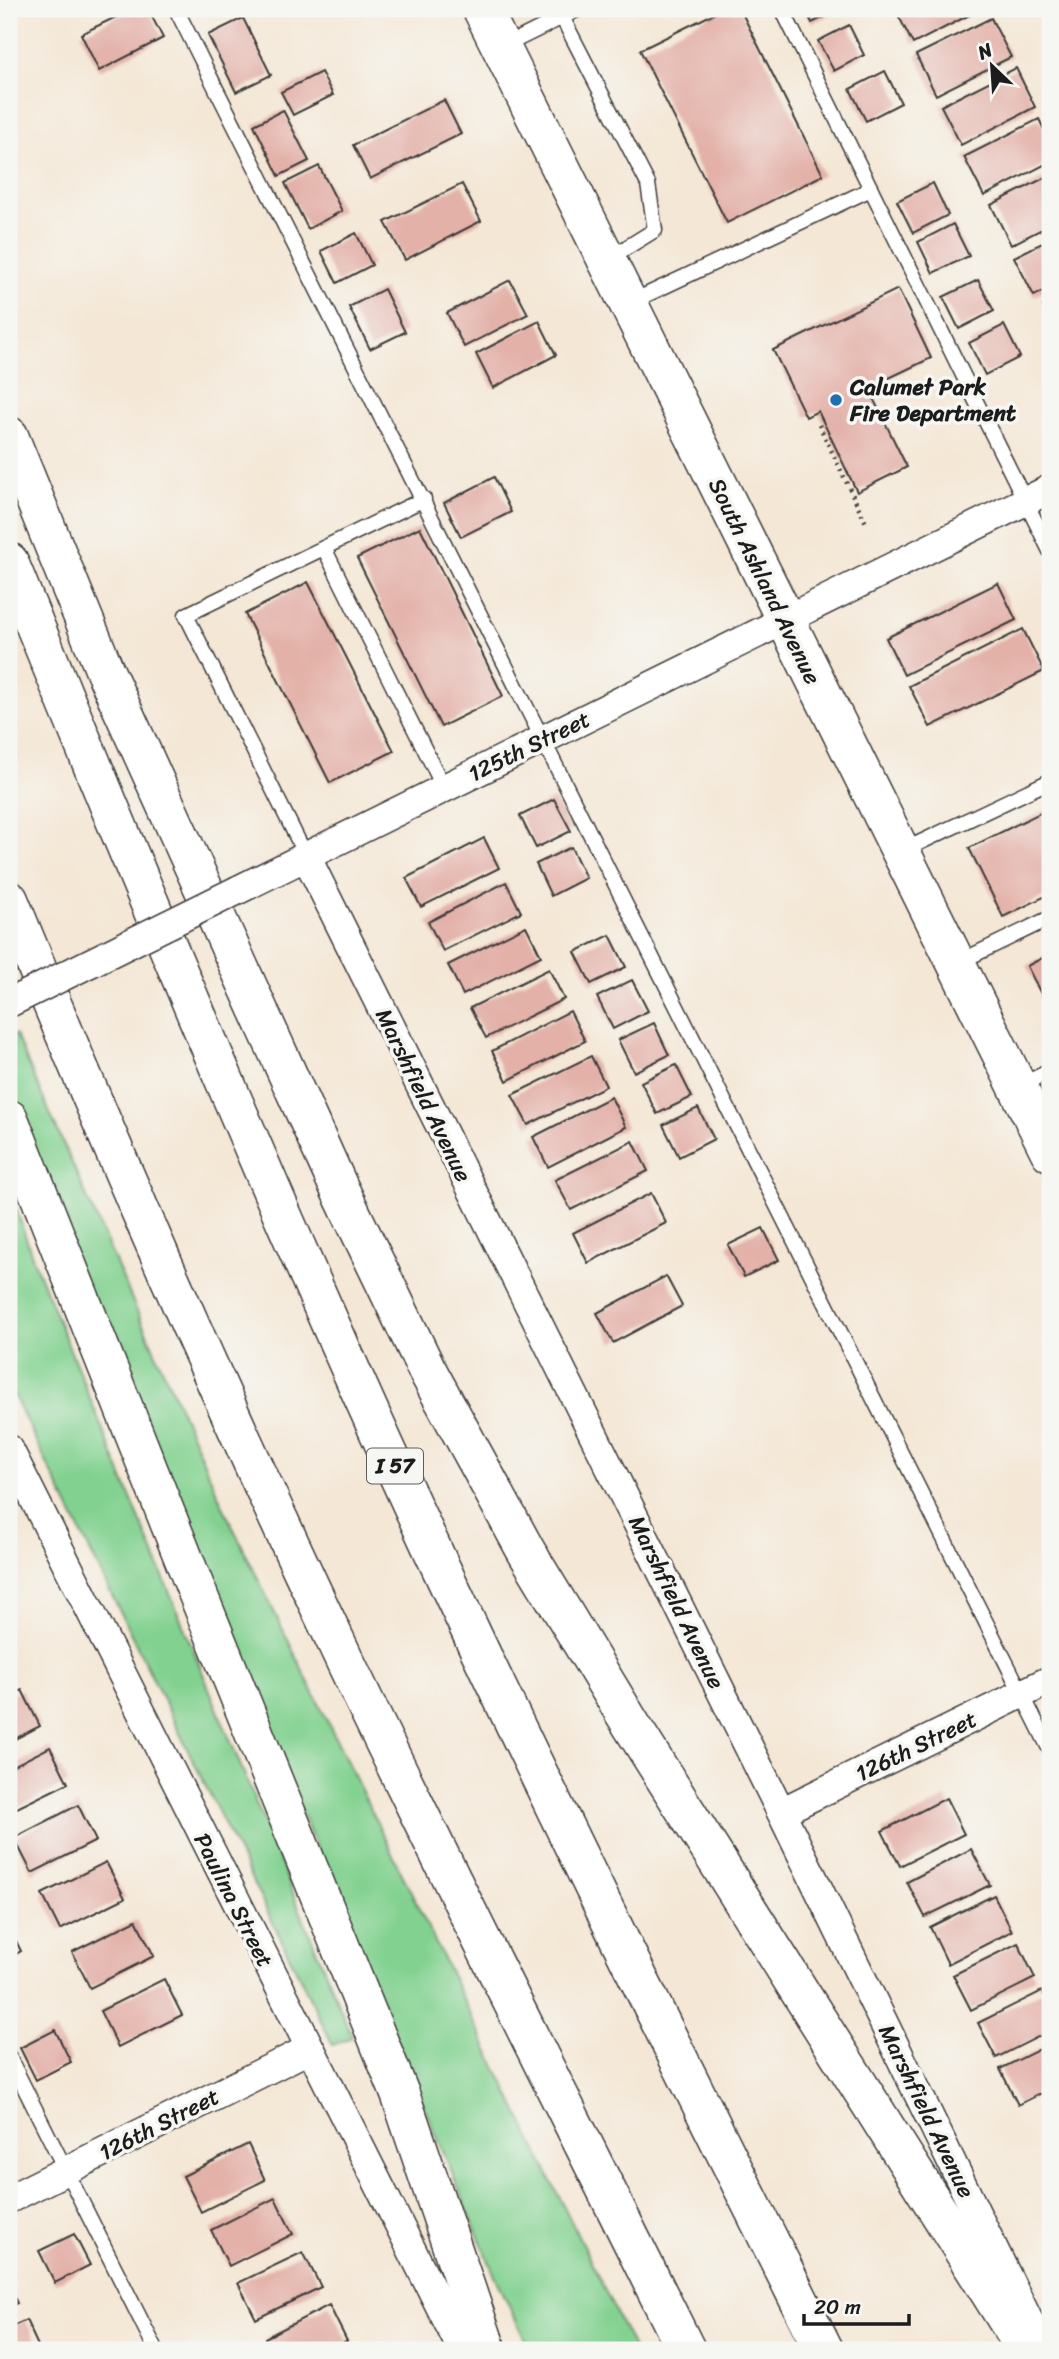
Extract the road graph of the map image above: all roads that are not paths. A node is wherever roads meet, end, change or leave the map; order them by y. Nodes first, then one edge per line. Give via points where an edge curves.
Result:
1 (176, 9) edge
2 (482, 9) edge
3 (579, 9) edge
4 (782, 9) edge
5 (562, 17) junction
6 (501, 47) junction
7 (871, 189) junction
8 (606, 260) junction
9 (628, 304) junction
10 (9, 436) edge
11 (1038, 495) edge
12 (424, 499) junction
13 (324, 548) junction
14 (1050, 551) edge
15 (9, 562) edge
16 (785, 620) junction
17 (544, 739) junction
18 (1050, 781) edge
19 (444, 788) junction
20 (901, 852) junction
21 (306, 856) junction
22 (9, 900) edge
23 (1050, 918) edge
24 (956, 963) junction
25 (9, 1003) edge
26 (1034, 1079) edge
27 (9, 1119) edge
28 (1050, 1152) edge
29 (9, 1448) edge
30 (1050, 1680) edge
31 (1022, 1694) junction
32 (1050, 1750) edge
33 (781, 1812) junction
34 (309, 2049) junction
35 (9, 2057) edge
36 (66, 2171) junction
37 (9, 2199) edge
38 (156, 2350) edge
39 (461, 2350) edge
40 (487, 2350) edge
41 (686, 2350) edge
42 (824, 2350) edge
43 (1026, 2350) edge
44 (1044, 2350) edge

1 - 12 lane
2 - 6 main road, South Ashland Avenue
3 - 5 lane
4 - 7 lane
5 - 6 lane
5 - 8 lane via 648,184 655,230
6 - 8 main road, South Ashland Avenue
7 - 9 lane
7 - 11 lane
8 - 9 main road, South Ashland Avenue
9 - 16 main road, South Ashland Avenue
10 - 43 main road via 116,696 340,1190 426,1368 526,1551 632,1726
11 - 14 lane
11 - 16 street, 125th Street
12 - 13 lane
12 - 17 lane
13 - 19 lane
13 - 21 lane via 186,615
15 - 42 main road, I 57 via 142,889 437,1559
16 - 17 street, 125th Street
16 - 20 main road, South Ashland Avenue
17 - 19 street, 125th Street
17 - 31 lane
18 - 20 lane
19 - 21 street, 125th Street
20 - 24 main road, South Ashland Avenue
21 - 25 street, 125th Street, bridge
21 - 33 street, Marshfield Avenue
22 - 41 main road via 201,1349 341,1651
23 - 24 lane
24 - 26 main road, South Ashland Avenue
26 - 28 main road, South Ashland Avenue
27 - 40 main road via 400,2094
29 - 34 street, Paulina Street
30 - 31 street, 126th Street
31 - 32 lane
31 - 33 street, 126th Street
33 - 44 street, Marshfield Avenue
34 - 36 street, 126th Street
34 - 39 street, Paulina Street
35 - 36 lane
36 - 37 street, 126th Street
36 - 38 lane

